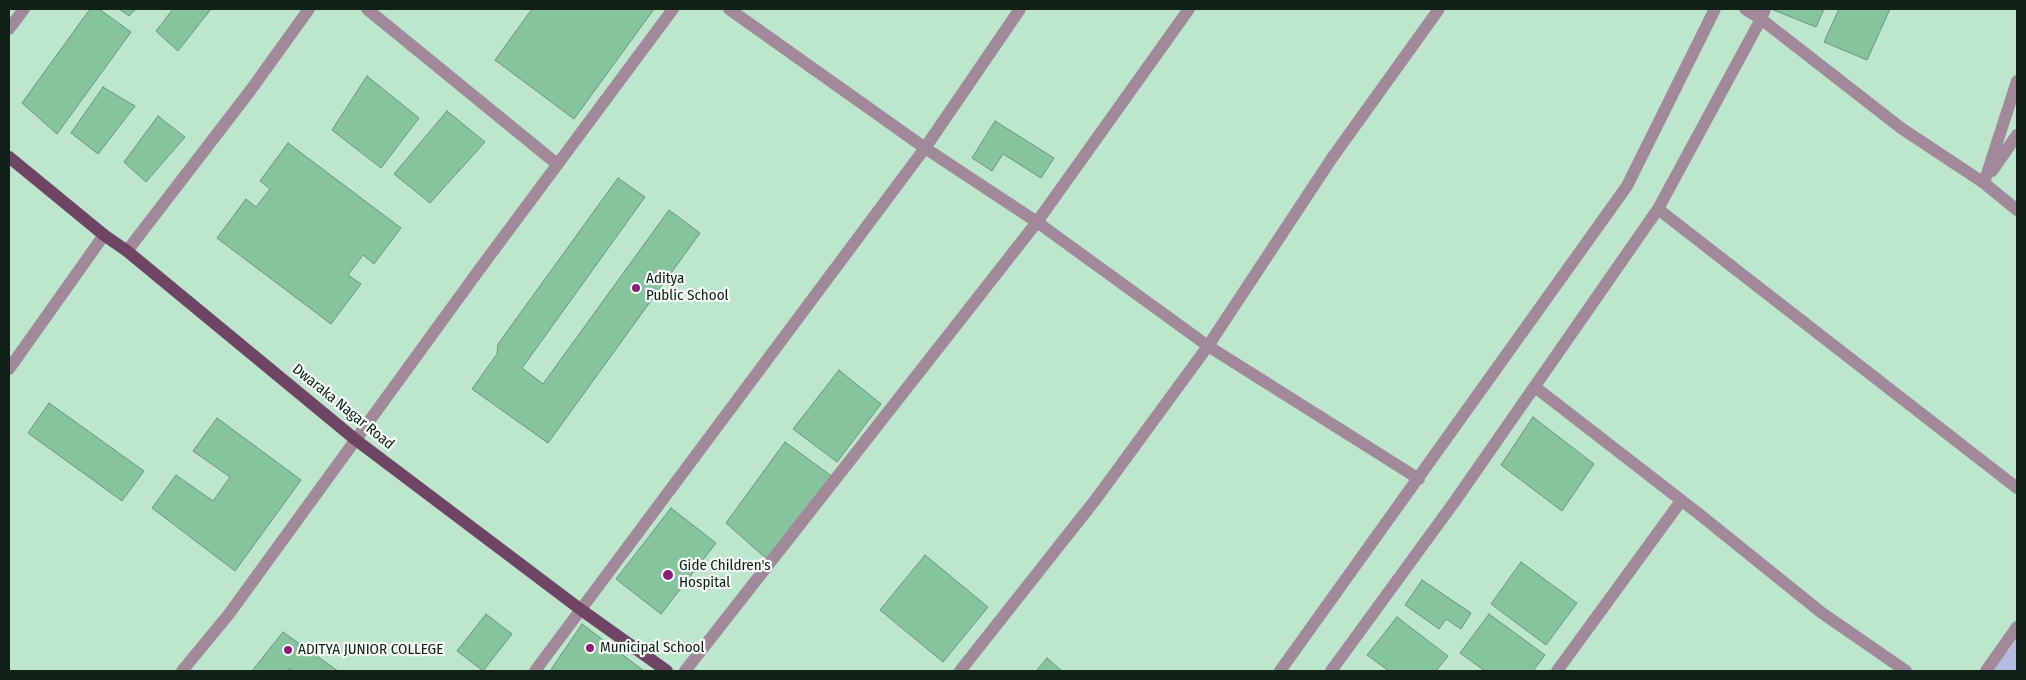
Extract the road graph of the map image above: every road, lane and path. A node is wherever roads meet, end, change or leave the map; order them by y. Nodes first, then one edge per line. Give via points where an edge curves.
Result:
1 (24, 9) edge
2 (309, 9) edge
3 (367, 9) edge
4 (673, 9) edge
5 (729, 9) edge
6 (1020, 9) edge
7 (1439, 9) edge
8 (1715, 9) edge
9 (1745, 9) edge
10 (1182, 11) edge
11 (1763, 14) edge
12 (9, 30) edge
13 (2017, 81) edge
14 (2017, 135) edge
15 (925, 148) junction
16 (9, 157) edge
17 (557, 164) junction
18 (1984, 183) junction
19 (1658, 209) junction
20 (2017, 210) edge
21 (1037, 222) junction
22 (104, 235) junction
23 (127, 251) junction
24 (1208, 346) junction
25 (9, 368) edge
26 (1535, 387) junction
27 (356, 440) junction
28 (1419, 479) junction
29 (2017, 488) edge
30 (1681, 501) junction
31 (580, 609) junction
32 (2017, 627) edge
33 (182, 671) edge
34 (535, 671) edge
35 (667, 671) edge
36 (685, 671) edge
37 (960, 671) edge
38 (1280, 671) edge
39 (1331, 671) edge
40 (1557, 671) edge
41 (1906, 671) edge
42 (1986, 671) edge

1 - 12 street
2 - 23 street
3 - 17 street
4 - 17 street
5 - 15 street
6 - 15 street
7 - 24 street via 1332,158
8 - 28 street via 1627,186
9 - 11 street
10 - 21 street
11 - 18 street via 1901,128
11 - 19 street
13 - 18 street
14 - 18 street
15 - 21 street
15 - 31 street
16 - 22 main road, Dwaraka Nagar Road
17 - 27 street
18 - 20 street
19 - 26 street
19 - 29 street
21 - 24 street
21 - 36 street
22 - 23 main road, Dwaraka Nagar Road
22 - 25 street
23 - 27 main road, Dwaraka Nagar Road
24 - 28 street
24 - 37 street via 1096,499
26 - 30 street
26 - 39 street
27 - 31 main road, Dwaraka Nagar Road
27 - 33 street via 229,614
28 - 38 street
30 - 40 street
30 - 41 street via 1822,613
31 - 34 street
31 - 35 main road, Dwaraka Nagar Road
32 - 42 street

